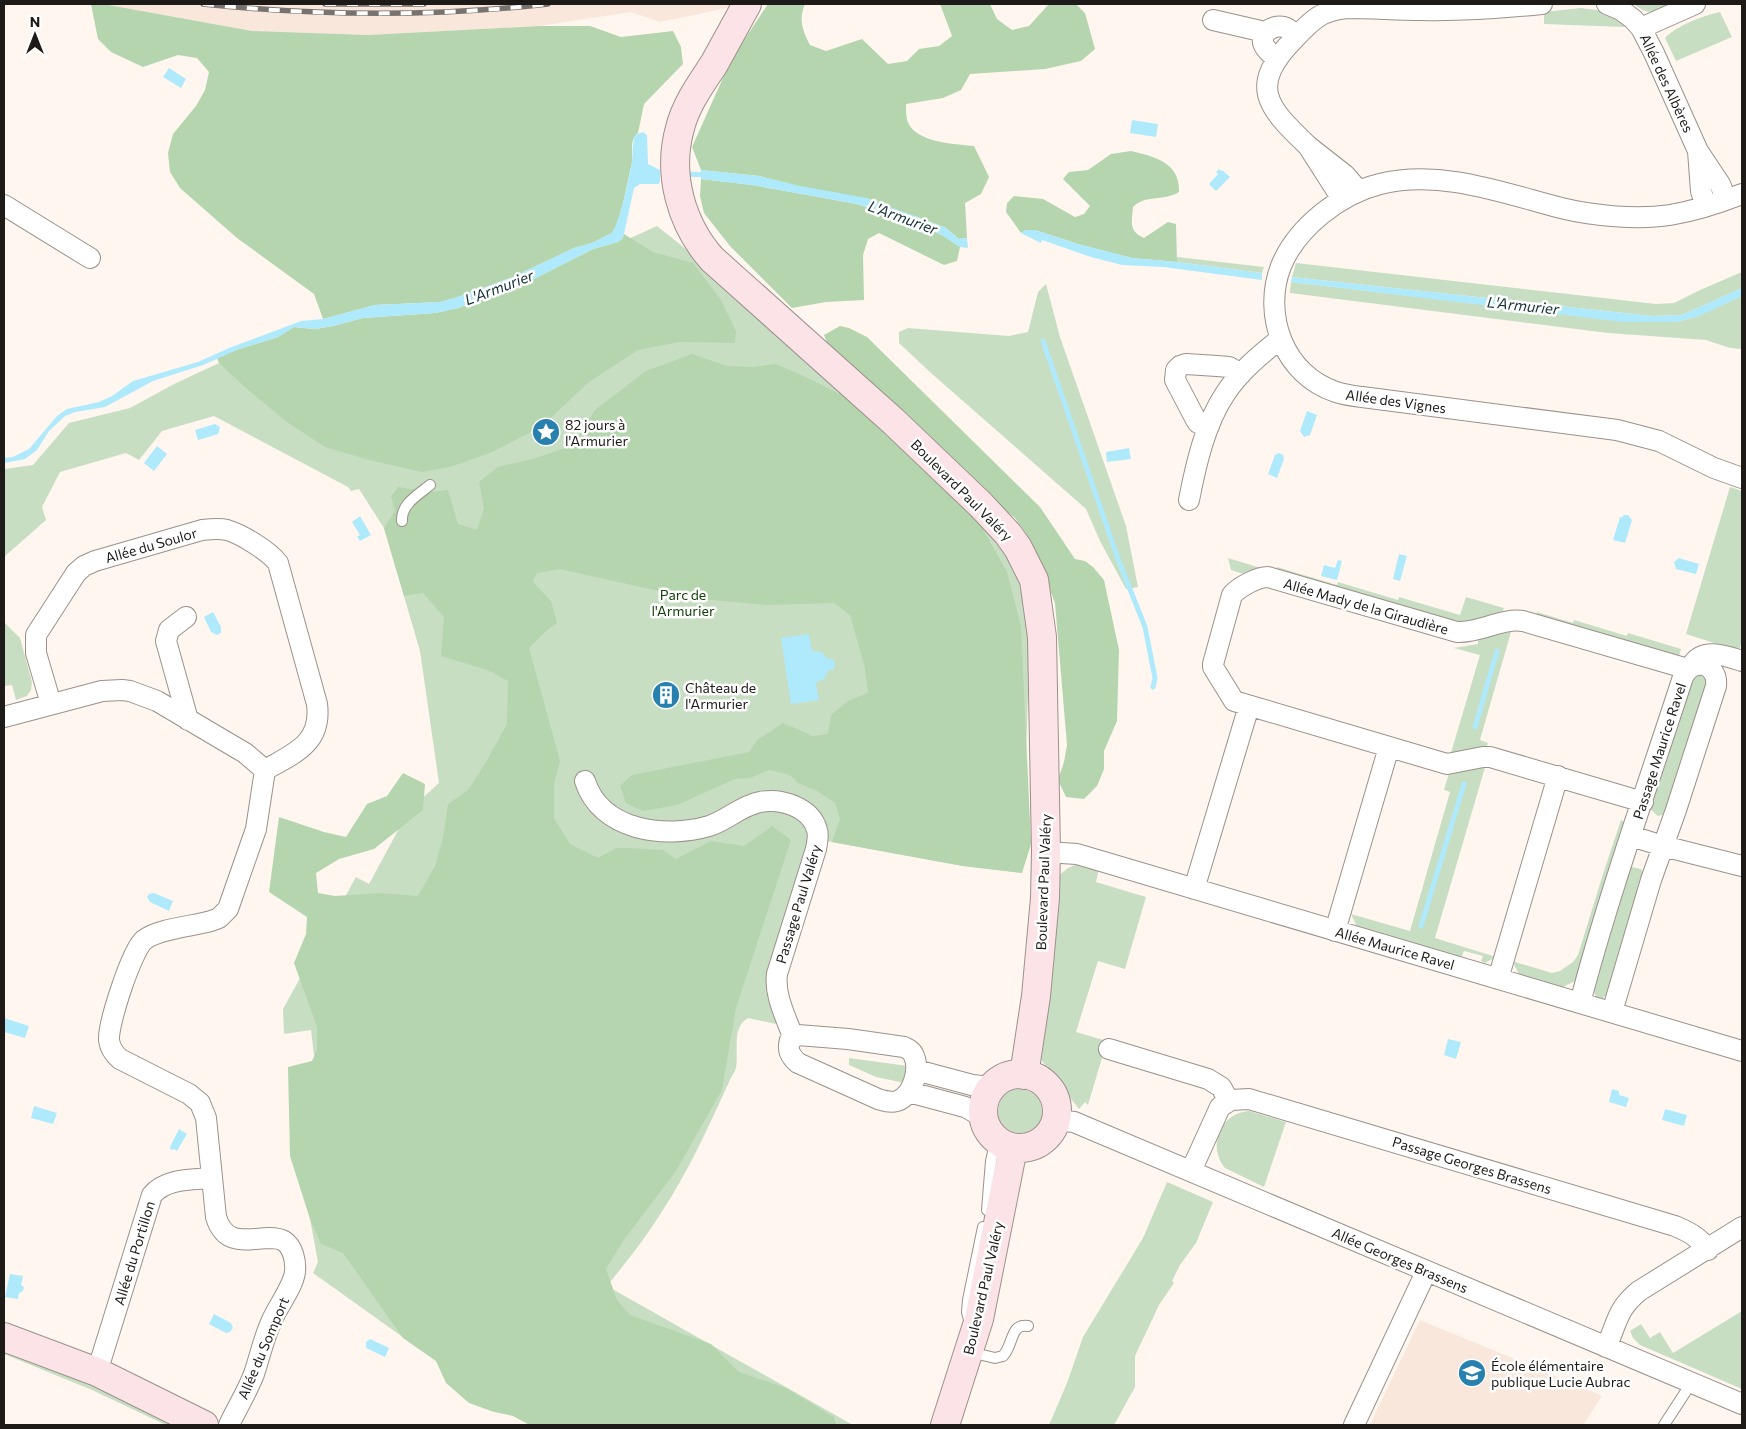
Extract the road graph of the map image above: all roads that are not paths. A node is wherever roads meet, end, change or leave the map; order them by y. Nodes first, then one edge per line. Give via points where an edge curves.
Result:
1 (747, 4) edge
2 (761, 4) edge
3 (1542, 4) edge
4 (1607, 4) edge
5 (1695, 4) edge
6 (1212, 20) dead end
7 (1641, 28) junction
8 (1265, 32) junction
9 (1297, 36) junction
10 (1277, 58) junction
11 (713, 64) junction
12 (1698, 150) junction
13 (1351, 195) junction
14 (1734, 196) edge
15 (4, 205) edge
16 (1706, 206) junction
17 (90, 258) dead end
18 (1280, 339) junction
19 (1241, 374) junction
20 (1209, 426) junction
21 (1742, 478) edge
22 (430, 485) dead end
23 (1189, 500) dead end
24 (402, 521) dead end
25 (186, 617) dead end
26 (1742, 661) edge
27 (1690, 668) junction
28 (51, 704) junction
29 (1249, 706) junction
30 (4, 717) edge
31 (188, 720) junction
32 (1389, 747) junction
33 (265, 770) junction
34 (1558, 776) junction
35 (585, 781) dead end
36 (1642, 802) junction
37 (1631, 836) junction
38 (1663, 846) junction
39 (1046, 852) junction
40 (1742, 866) edge
41 (1194, 889) junction
42 (1335, 931) junction
43 (1498, 979) junction
44 (1580, 1003) junction
45 (1612, 1012) junction
46 (793, 1037) junction
47 (1109, 1049) dead end
48 (1742, 1051) edge
49 (916, 1070) junction
50 (1024, 1074) junction
51 (991, 1087) junction
52 (910, 1092) junction
53 (1229, 1101) junction
54 (1056, 1120) junction
55 (997, 1135) junction
56 (1191, 1171) junction
57 (212, 1178) junction
58 (1742, 1228) edge
59 (1708, 1250) junction
60 (1426, 1272) junction
61 (1028, 1326) dead end
62 (4, 1336) edge
63 (972, 1341) junction
64 (1606, 1347) junction
65 (97, 1372) junction
66 (1692, 1382) junction
67 (1742, 1404) edge
68 (204, 1425) edge
69 (229, 1425) edge
70 (945, 1425) edge
71 (1354, 1425) edge
72 (1664, 1425) edge

1 - 11 street, Boulevard Paul Valéry
2 - 11 street, Boulevard Paul Valéry
3 - 9 street via 1460,10 1337,9 1321,15
4 - 7 street, Allée des Albères via 1621,10
5 - 7 street
6 - 8 street
7 - 12 street, Allée des Albères
8 - 9 street via 1272,27 1283,27
8 - 10 street via 1264,44
9 - 10 street
10 - 13 street via 1269,76 1271,104 1281,120 1308,146 1345,175
11 - 39 street, Boulevard Paul Valéry via 694,95 680,126 676,145 681,204 700,246 981,505 1008,534 1034,580 1042,637
12 - 14 street, Allée des Albères via 1720,184
12 - 16 street, Allée des Albères via 1700,191
13 - 16 street, Allée des Vignes via 1392,181 1407,180 1494,189 1582,212 1634,217 1671,215
13 - 18 street, Allée des Vignes via 1318,217 1282,265 1274,308
14 - 16 street, Allée des Vignes
15 - 17 street
18 - 19 street
18 - 21 street, Allée des Vignes via 1299,369 1335,392 1624,431 1659,441
19 - 20 street via 1226,392
19 - 20 street via 1232,368 1186,364 1176,370 1175,380 1196,420
20 - 23 street
22 - 24 lane via 406,506 401,514
25 - 31 street via 169,630 166,641
26 - 27 street via 1710,654 1699,657
27 - 29 street, Allée Mady de la Giraudière via 1523,621 1457,632 1262,578 1234,593 1213,664 1233,700
27 - 36 street, Passage Maurice Ravel via 1683,676
27 - 38 street, Passage Maurice Ravel via 1704,665 1715,673 1717,680
28 - 30 street
28 - 31 street via 122,690 157,701
28 - 33 street, Allée du Soulor via 36,653 36,635 80,569 95,561 202,530 230,531 270,554 278,564 317,704 317,725 306,745
29 - 32 street, Allée Mady de la Giraudière
29 - 41 street
31 - 33 street via 245,753
32 - 34 street, Allée Mady de la Giraudière via 1447,764 1490,757
32 - 42 street
33 - 57 street, Allée du Somport via 256,829 228,909 215,920 158,933 143,941 132,959 110,1029 110,1046 120,1059 189,1094 200,1104 206,1118
34 - 36 street, Allée Mady de la Giraudière
34 - 43 street
35 - 46 street, Passage Paul Valéry via 594,799 609,814 634,827 650,830 673,832 709,826 740,808 771,801 793,805 815,823 818,832 816,849 776,982 776,991
36 - 37 street, Passage Maurice Ravel
37 - 38 street
37 - 44 street, Passage Maurice Ravel
38 - 40 street
38 - 45 street, Passage Maurice Ravel
39 - 41 street, Allée Maurice Ravel via 1077,854
39 - 50 street, Boulevard Paul Valéry via 1036,996
41 - 42 street, Allée Maurice Ravel
42 - 43 street, Allée Maurice Ravel
43 - 44 street, Allée Maurice Ravel
44 - 45 street, Allée Maurice Ravel
45 - 48 street, Allée Maurice Ravel
46 - 49 street via 808,1035 904,1047 914,1056
46 - 52 street, Passage Paul Valéry via 788,1049 798,1063 889,1102 896,1102
47 - 53 street via 1208,1079 1221,1086
49 - 51 street
49 - 52 street
50 - 51 street via 1012,1075
50 - 54 street via 1039,1079 1050,1090 1056,1104
51 - 55 street via 984,1101
52 - 55 street via 965,1107
53 - 56 street via 1218,1111
53 - 59 street, Passage Georges Brassens via 1236,1098 1254,1100 1675,1226 1700,1239
54 - 55 street via 1040,1143 1027,1148
54 - 56 street, Allée Georges Brassens via 1074,1122
55 - 63 street, Boulevard Paul Valéry via 984,1295
56 - 60 street, Allée Georges Brassens
57 - 65 street, Allée du Portillon via 169,1183 152,1195
57 - 69 street, Allée du Somport via 216,1218 222,1232 242,1240 285,1241 291,1249 294,1264 294,1277 273,1317 251,1381
58 - 59 street
59 - 64 street via 1639,1291 1627,1302
60 - 64 street, Allée Georges Brassens
60 - 71 street
61 - 63 lane via 1015,1329 1003,1356 995,1358
62 - 65 street
63 - 70 street, Boulevard Paul Valéry
64 - 66 street, Allée Georges Brassens
65 - 68 street
66 - 67 street, Allée Georges Brassens
66 - 72 lane

